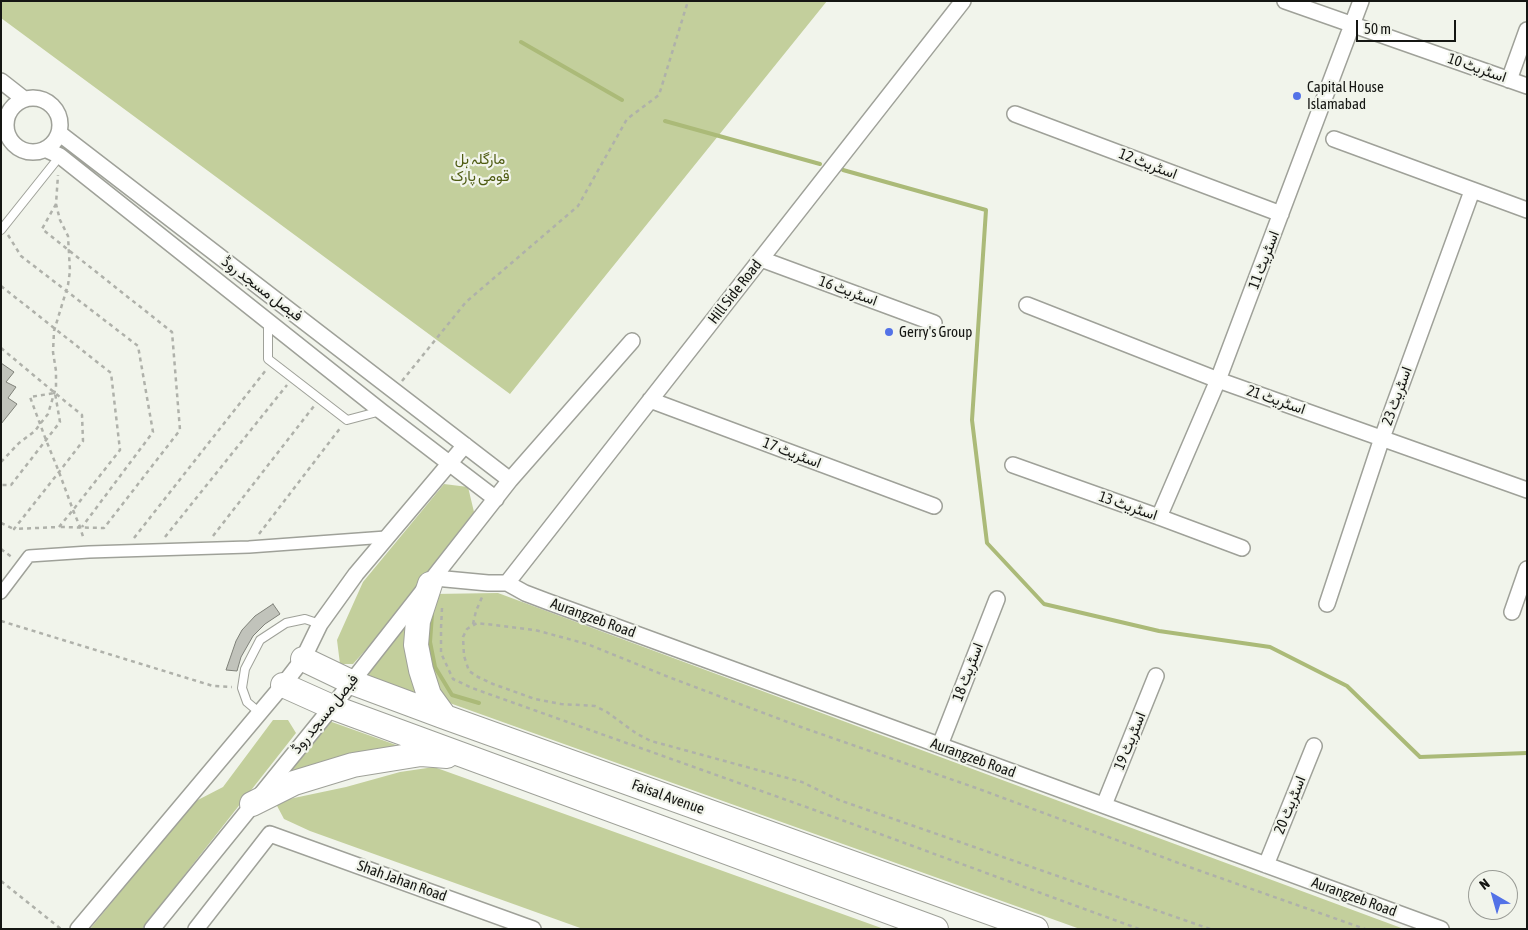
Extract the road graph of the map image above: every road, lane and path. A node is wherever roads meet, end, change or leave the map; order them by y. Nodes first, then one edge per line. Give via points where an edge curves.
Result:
1 (688, 1) edge
2 (962, 1) edge
3 (1285, 1) edge
4 (1361, 1) edge
5 (1352, 24) junction
6 (1527, 30) edge
7 (1509, 80) junction
8 (1, 81) edge
9 (1527, 86) edge
10 (24, 99) junction
11 (1015, 114) dead end
12 (4, 115) edge
13 (59, 133) junction
14 (1334, 139) dead end
15 (46, 149) junction
16 (60, 156) junction
17 (1472, 191) junction
18 (56, 204) junction
19 (1527, 210) edge
20 (1281, 214) junction
21 (2, 229) edge
22 (68, 250) junction
23 (761, 259) junction
24 (1, 286) edge
25 (66, 291) junction
26 (1027, 305) dead end
27 (268, 322) junction
28 (934, 323) dead end
29 (54, 328) junction
30 (632, 340) dead end
31 (1, 348) edge
32 (272, 363) junction
33 (292, 378) junction
34 (1218, 380) junction
35 (395, 390) junction
36 (55, 393) junction
37 (320, 399) junction
38 (650, 400) junction
39 (381, 411) junction
40 (347, 420) junction
41 (40, 424) junction
42 (1382, 438) junction
43 (46, 440) junction
44 (465, 445) junction
45 (1, 462) edge
46 (449, 463) junction
47 (1013, 465) dead end
48 (58, 472) junction
49 (510, 480) junction
50 (1, 485) edge
51 (1527, 490) edge
52 (496, 499) junction
53 (934, 506) dead end
54 (73, 510) junction
55 (1159, 517) junction
56 (1, 523) edge
57 (59, 527) junction
58 (81, 527) junction
59 (14, 530) junction
60 (386, 537) junction
61 (84, 540) dead end
62 (249, 547) junction
63 (1242, 548) dead end
64 (202, 549) junction
65 (154, 550) junction
66 (123, 551) junction
67 (1527, 569) edge
68 (432, 581) junction
69 (488, 583) junction
70 (507, 583) junction
71 (1, 593) edge
72 (997, 599) dead end
73 (1327, 604) dead end
74 (442, 608) dead end
75 (1512, 612) dead end
76 (1, 621) edge
77 (320, 624) junction
78 (473, 624) junction
79 (302, 659) junction
80 (1156, 676) dead end
81 (351, 682) junction
82 (283, 685) junction
83 (242, 688) junction
84 (332, 707) junction
85 (260, 713) junction
86 (445, 717) junction
87 (940, 745) junction
88 (1314, 746) dead end
89 (467, 757) junction
90 (252, 804) junction
91 (1104, 805) junction
92 (1266, 864) junction
93 (1, 882) edge
94 (61, 929) edge
95 (78, 929) edge
96 (152, 929) edge
97 (196, 929) edge
98 (533, 929) edge
99 (936, 929) edge
100 (1036, 929) edge
101 (1139, 929) edge
102 (1210, 929) edge
103 (1365, 929) edge
104 (1442, 929) edge

1 - 35 path via 659,95 628,119 578,206 466,302
2 - 23 street, Hill Side Road
3 - 5 street, اسٹریٹ 10
4 - 5 street, اسٹریٹ 11
5 - 7 street, اسٹریٹ 10
5 - 20 street, اسٹریٹ 11
6 - 7 street
7 - 9 street, اسٹریٹ 10
8 - 10 street
10 - 12 street, فیصل مسجد روڈ
10 - 13 street via 41,99 55,109 59,116
11 - 20 street, اسٹریٹ 12
12 - 15 street, فیصل مسجد روڈ via 7,135 19,149 37,152
13 - 15 street
13 - 35 street, فیصل مسجد روڈ
14 - 17 street
15 - 16 street, فیصل مسجد روڈ
16 - 18 path
16 - 21 lane
16 - 27 street, فیصل مسجد روڈ
17 - 19 street
17 - 42 street, اسٹریٹ 23
18 - 22 path via 68,236
18 - 22 path via 42,228
20 - 34 street, اسٹریٹ 11
21 - 25 path via 21,256
22 - 25 path via 70,271
22 - 58 path via 172,332 180,430 104,528
23 - 28 street, اسٹریٹ 16
23 - 38 street, Hill Side Road
24 - 29 path
25 - 29 path
25 - 58 path via 138,346 153,432
26 - 34 street, اسٹریٹ 21
27 - 32 lane, فیصل مسجد روڈ via 268,360
27 - 39 street, فیصل مسجد روڈ
29 - 36 path
29 - 54 path via 111,373 120,450
30 - 49 street, فیصل مسجد روڈ
31 - 36 path
32 - 33 lane
32 - 66 path
33 - 37 lane
33 - 65 path
34 - 42 street, اسٹریٹ 21
34 - 55 street, اسٹریٹ 11
35 - 44 street, فیصل مسجد روڈ
36 - 41 path via 48,414
36 - 41 path via 30,397
36 - 43 path via 60,422
36 - 48 path via 82,415 83,441
37 - 40 lane
37 - 64 path
38 - 53 street, اسٹریٹ 17
38 - 70 street, Hill Side Road
39 - 40 lane
39 - 46 street, فیصل مسجد روڈ
40 - 62 path
41 - 43 path
41 - 45 path
42 - 51 street, اسٹریٹ 21
42 - 73 street, اسٹریٹ 23
43 - 48 path
43 - 50 path via 11,485
44 - 46 street
44 - 49 street, فیصل مسجد روڈ
46 - 52 street, فیصل مسجد روڈ
46 - 60 street
47 - 55 street, اسٹریٹ 13
48 - 54 path
48 - 59 path
49 - 52 street, فیصل مسجد روڈ
52 - 68 street, فیصل مسجد روڈ
54 - 57 path
54 - 58 path
55 - 63 street, اسٹریٹ 13
56 - 59 path
57 - 58 path
57 - 59 path
58 - 61 path
60 - 62 street
60 - 77 street
62 - 64 street
64 - 65 street
65 - 66 street
66 - 71 street via 29,556
67 - 75 street
68 - 69 street
68 - 81 street, فیصل مسجد روڈ
68 - 86 main road via 418,621 416,645 429,695
69 - 70 street
69 - 78 path
70 - 87 street, Aurangzeb Road via 524,593
72 - 87 street, اسٹریٹ 18
74 - 101 path via 442,653 453,679 472,688
76 - 83 path via 213,686
77 - 79 street
77 - 83 lane via 305,619 286,623 260,640 245,669
78 - 102 path via 463,637 464,656 469,671 486,681 535,699 595,706 651,741 802,782 839,800
78 - 103 path via 535,630 587,644 798,726
79 - 81 main road, Faisal Avenue
79 - 82 street
80 - 91 street, اسٹریٹ 19
81 - 84 street, فیصل مسجد روڈ
81 - 86 main road, Faisal Avenue
82 - 84 main road, Faisal Avenue
82 - 85 street
83 - 85 lane via 247,702
84 - 89 main road, Faisal Avenue
84 - 90 street, فیصل مسجد روڈ
85 - 95 street
86 - 100 main road, Faisal Avenue
87 - 91 street, Aurangzeb Road
88 - 92 street, اسٹریٹ 20
89 - 90 main road via 422,754 353,765 294,783
89 - 99 main road, Faisal Avenue
90 - 96 street, فیصل مسجد روڈ
91 - 92 street, Aurangzeb Road
92 - 104 street, Aurangzeb Road
93 - 94 path
97 - 98 street, Shah Jahan Road via 270,834

